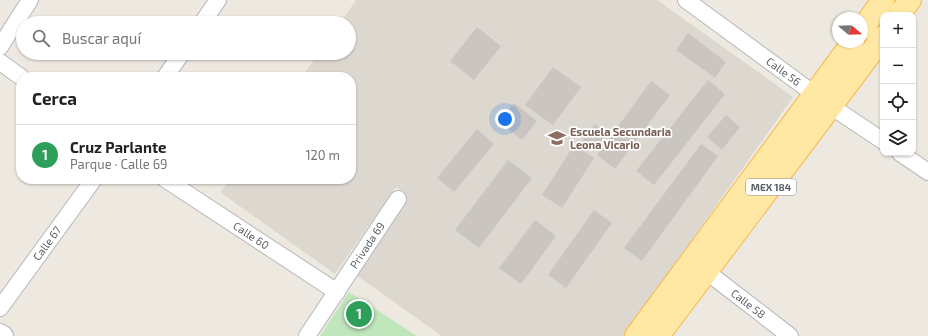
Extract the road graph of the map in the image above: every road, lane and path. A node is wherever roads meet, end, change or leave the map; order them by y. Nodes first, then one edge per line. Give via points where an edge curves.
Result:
1 (30, 0) edge
2 (218, 0) edge
3 (686, 0) edge
4 (884, 0) edge
5 (910, 0) edge
6 (901, 12) edge
7 (20, 16) edge
8 (207, 16) edge
9 (868, 21) edge
10 (16, 22) edge
11 (880, 41) edge
12 (0, 47) edge
13 (848, 48) edge
14 (177, 60) edge
15 (0, 62) edge
16 (169, 72) edge
17 (16, 73) edge
18 (814, 94) junction
19 (832, 106) junction
20 (880, 140) edge
21 (904, 156) edge
22 (928, 172) edge
23 (90, 184) edge
24 (174, 184) edge
25 (398, 200) dead end
26 (707, 272) junction
27 (337, 292) junction
28 (0, 308) edge
29 (0, 334) edge
30 (3, 336) edge
31 (307, 336) edge
32 (636, 336) edge
33 (658, 336) edge
34 (790, 336) edge

1 - 7 street
2 - 8 street
3 - 18 street, Calle 56
4 - 9 main road
5 - 6 main road
10 - 12 street
11 - 19 main road, MEX 184
13 - 18 main road, MEX 184
14 - 16 street
15 - 17 street
18 - 19 street, Calle 56
18 - 32 main road, MEX 184
19 - 20 street, Calle 56
19 - 26 main road, MEX 184
21 - 22 street
23 - 28 street, Calle 67
24 - 27 street, Calle 60
25 - 27 street, Privada 69
26 - 33 main road, MEX 184
26 - 34 street, Calle 58
27 - 31 street, Privada 69
29 - 30 street

